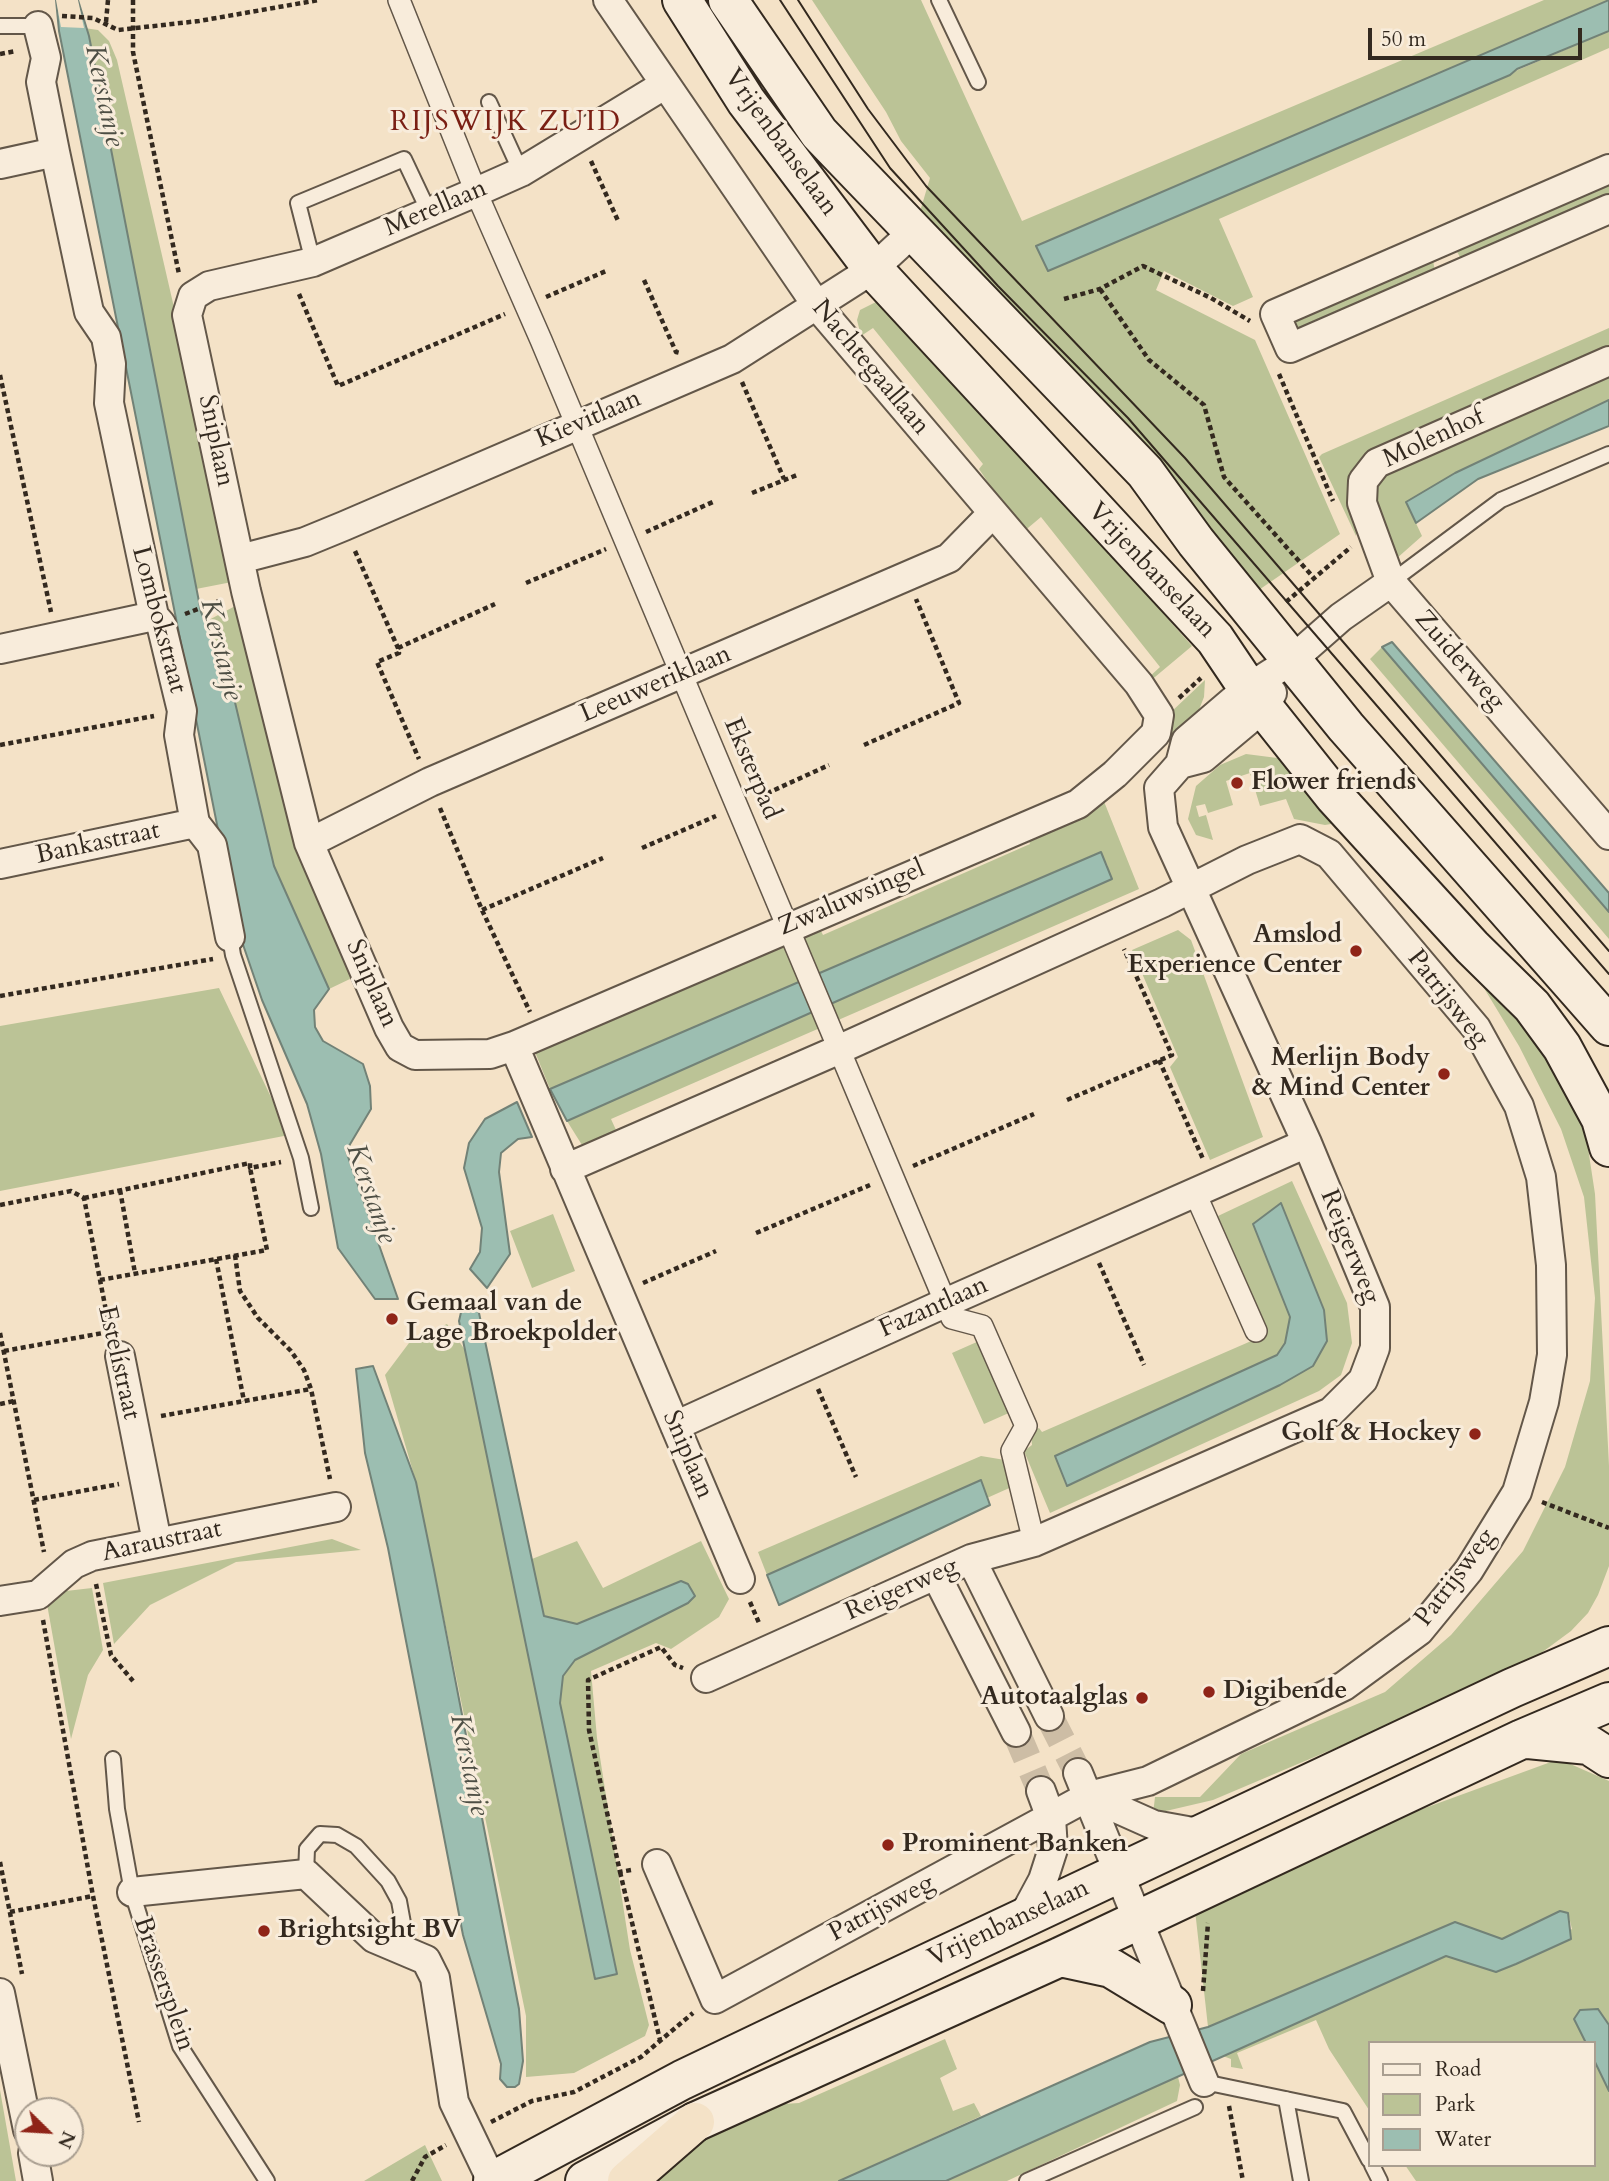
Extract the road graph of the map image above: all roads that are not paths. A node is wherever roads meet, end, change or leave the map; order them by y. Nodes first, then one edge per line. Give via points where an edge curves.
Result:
1 (398, 0) edge
2 (608, 0) edge
3 (682, 0) edge
4 (728, 0) edge
5 (939, 0) edge
6 (49, 21) joint
7 (0, 26) edge
8 (978, 82) dead end
9 (664, 85) junction
10 (489, 102) dead end
11 (55, 152) junction
12 (0, 164) edge
13 (1609, 169) edge
14 (521, 172) junction
15 (476, 192) junction
16 (1609, 209) edge
17 (429, 212) junction
18 (912, 233) junction
19 (1442, 242) junction
20 (300, 265) junction
21 (873, 269) junction
22 (1456, 275) junction
23 (193, 296) joint
24 (817, 307) junction
25 (1609, 361) edge
26 (577, 425) junction
27 (1609, 454) edge
28 (992, 514) junction
29 (240, 559) junction
30 (1391, 582) junction
31 (167, 616) junction
32 (0, 649) edge
33 (1292, 660) junction
34 (680, 674) junction
35 (1256, 698) junction
36 (1159, 715) joint
37 (195, 823) junction
38 (1609, 835) edge
39 (309, 843) junction
40 (0, 864) edge
41 (1193, 888) junction
42 (787, 927) junction
43 (232, 946) joint
44 (1609, 1026) edge
45 (514, 1046) junction
46 (838, 1050) junction
47 (1307, 1143) junction
48 (1609, 1147) edge
49 (565, 1169) junction
50 (1204, 1189) junction
51 (311, 1208) dead end
52 (945, 1303) junction
53 (1256, 1331) dead end
54 (115, 1344) road end
55 (675, 1426) junction
56 (336, 1507) road end
57 (157, 1542) junction
58 (1034, 1542) junction
59 (971, 1559) junction
60 (936, 1574) junction
61 (740, 1579) road end
62 (0, 1601) edge
63 (1609, 1646) edge
64 (706, 1678) road end
65 (1609, 1702) edge
66 (1049, 1716) tunnel mouth
67 (1016, 1732) tunnel mouth
68 (1522, 1739) junction
69 (1609, 1758) edge
70 (113, 1759) dead end
71 (1084, 1785) junction
72 (1041, 1791) tunnel mouth
73 (1051, 1818) junction
74 (1204, 1834) junction
75 (657, 1864) road end
76 (1116, 1873) junction
77 (306, 1874) junction
78 (132, 1892) junction
79 (1022, 1919) junction
80 (1135, 1919) junction
81 (401, 1948) junction
82 (1060, 1956) junction
83 (0, 1993) edge
84 (1174, 2010) junction
85 (1206, 2087) junction
86 (21, 2097) edge
87 (1286, 2099) junction
88 (695, 2122) junction
89 (1368, 2158) edge
90 (267, 2181) edge
91 (493, 2181) edge
92 (585, 2181) edge
93 (627, 2181) edge
94 (1027, 2181) edge
95 (1301, 2181) edge

1 - 15 street, Eksterpad
2 - 9 street, Nachtegaallaan
3 - 21 main road, Vrijenbanselaan via 746,100
4 - 18 main road, Vrijenbanselaan via 818,133
5 - 8 lane
6 - 7 lane
6 - 11 street, Lombokstraat via 41,82
9 - 14 street, Merellaan
9 - 24 street, Nachtegaallaan
10 - 14 lane
11 - 12 street
11 - 31 street, Lombokstraat via 89,312 106,337 111,364 109,403
13 - 19 street
14 - 15 street, Merellaan
15 - 17 street, Merellaan
15 - 26 street, Eksterpad
16 - 22 street
17 - 20 street, Merellaan
17 - 20 lane via 404,159 298,203
18 - 21 street, Kievitlaan
18 - 33 main road, Vrijenbanselaan via 1145,472
19 - 22 street
19 - 22 street via 1275,314 1290,348
20 - 23 street, Merellaan via 209,286
21 - 24 street, Kievitlaan
21 - 35 main road, Vrijenbanselaan via 1215,639
23 - 29 street, Sniplaan via 187,315
24 - 26 street, Kievitlaan via 732,359
24 - 28 street, Nachtegaallaan
25 - 30 street, Molenhof via 1377,463 1363,481 1362,503
26 - 29 street, Kievitlaan via 305,542
26 - 34 street, Eksterpad
27 - 30 lane via 1501,500
28 - 34 street, Leeuweriklaan via 949,558
28 - 36 street, Nachtegaallaan via 1139,684
29 - 39 street, Sniplaan
30 - 33 street
30 - 38 street, Zuiderweg
31 - 32 street
31 - 37 street, Lombokstraat via 161,624 182,710 179,735
33 - 35 street, Reigerweg
33 - 44 main road, Vrijenbanselaan
34 - 39 street, Leeuweriklaan via 430,782
34 - 42 street, Eksterpad
35 - 41 street, Reigerweg via 1186,741 1180,764 1159,789 1163,827
35 - 48 main road, Vrijenbanselaan via 1334,796 1532,1006 1562,1047 1601,1119
36 - 42 street, Zwaluwsingel via 1156,733 1078,804
37 - 40 street, Bankastraat
37 - 43 street, Lombokstraat via 212,845
39 - 45 street, Sniplaan via 400,1047 415,1055 490,1054
41 - 46 street
41 - 47 street, Reigerweg
41 - 71 street, Patrijsweg via 1300,839 1329,854 1476,1028 1519,1106 1541,1177 1551,1265 1552,1355 1544,1402 1517,1492 1469,1570 1419,1631 1344,1686 1148,1781
42 - 45 street, Zwaluwsingel
42 - 46 street, Eksterpad
43 - 51 lane, Lombokstraat via 301,1158
45 - 49 street, Sniplaan
46 - 49 street
46 - 52 street, Eksterpad
47 - 50 street, Fazantlaan
47 - 58 street, Reigerweg via 1375,1307 1375,1348 1363,1380 1331,1412
49 - 55 street, Sniplaan
50 - 52 street, Fazantlaan
50 - 53 street
52 - 55 street, Fazantlaan
52 - 58 street, Eksterpad via 952,1318 982,1326 1026,1426 1012,1451
54 - 57 street, Estelístraat
55 - 61 street, Sniplaan
56 - 57 street, Aaraustraat
57 - 62 street, Aaraustraat via 92,1556 74,1564 44,1589
58 - 59 street, Reigerweg
59 - 60 street, Reigerweg
59 - 66 street
60 - 64 street, Reigerweg
60 - 67 street
63 - 74 main road, Vrijenbanselaan
65 - 68 main road, Vrijenbanselaan
68 - 69 main road via 1589,1745
68 - 80 main road, Vrijenbanselaan
70 - 78 lane, Brassersplein
71 - 73 street, Patrijsweg
71 - 74 street via 1154,1825
71 - 76 street
72 - 73 street
73 - 75 street, Patrijsweg via 715,2000
73 - 79 street via 1052,1849 1046,1873
74 - 76 main road, Vrijenbanselaan
76 - 79 main road, Vrijenbanselaan
76 - 80 street
77 - 78 street, Brassersplein
77 - 81 street via 374,1938
77 - 81 lane via 307,1849 320,1834 356,1846 388,1881 399,1901
78 - 90 lane, Brassersplein via 180,2046
79 - 91 main road, Vrijenbanselaan via 682,2080
80 - 82 main road, Vrijenbanselaan
80 - 84 street
81 - 91 street via 426,1960 435,1978 454,2102
82 - 84 main road via 1111,1968
82 - 88 main road, Vrijenbanselaan
83 - 86 street
84 - 85 street
85 - 87 lane
85 - 94 lane
87 - 89 lane via 1343,2110
87 - 95 lane
88 - 92 main road, Vrijenbanselaan
88 - 93 highway

